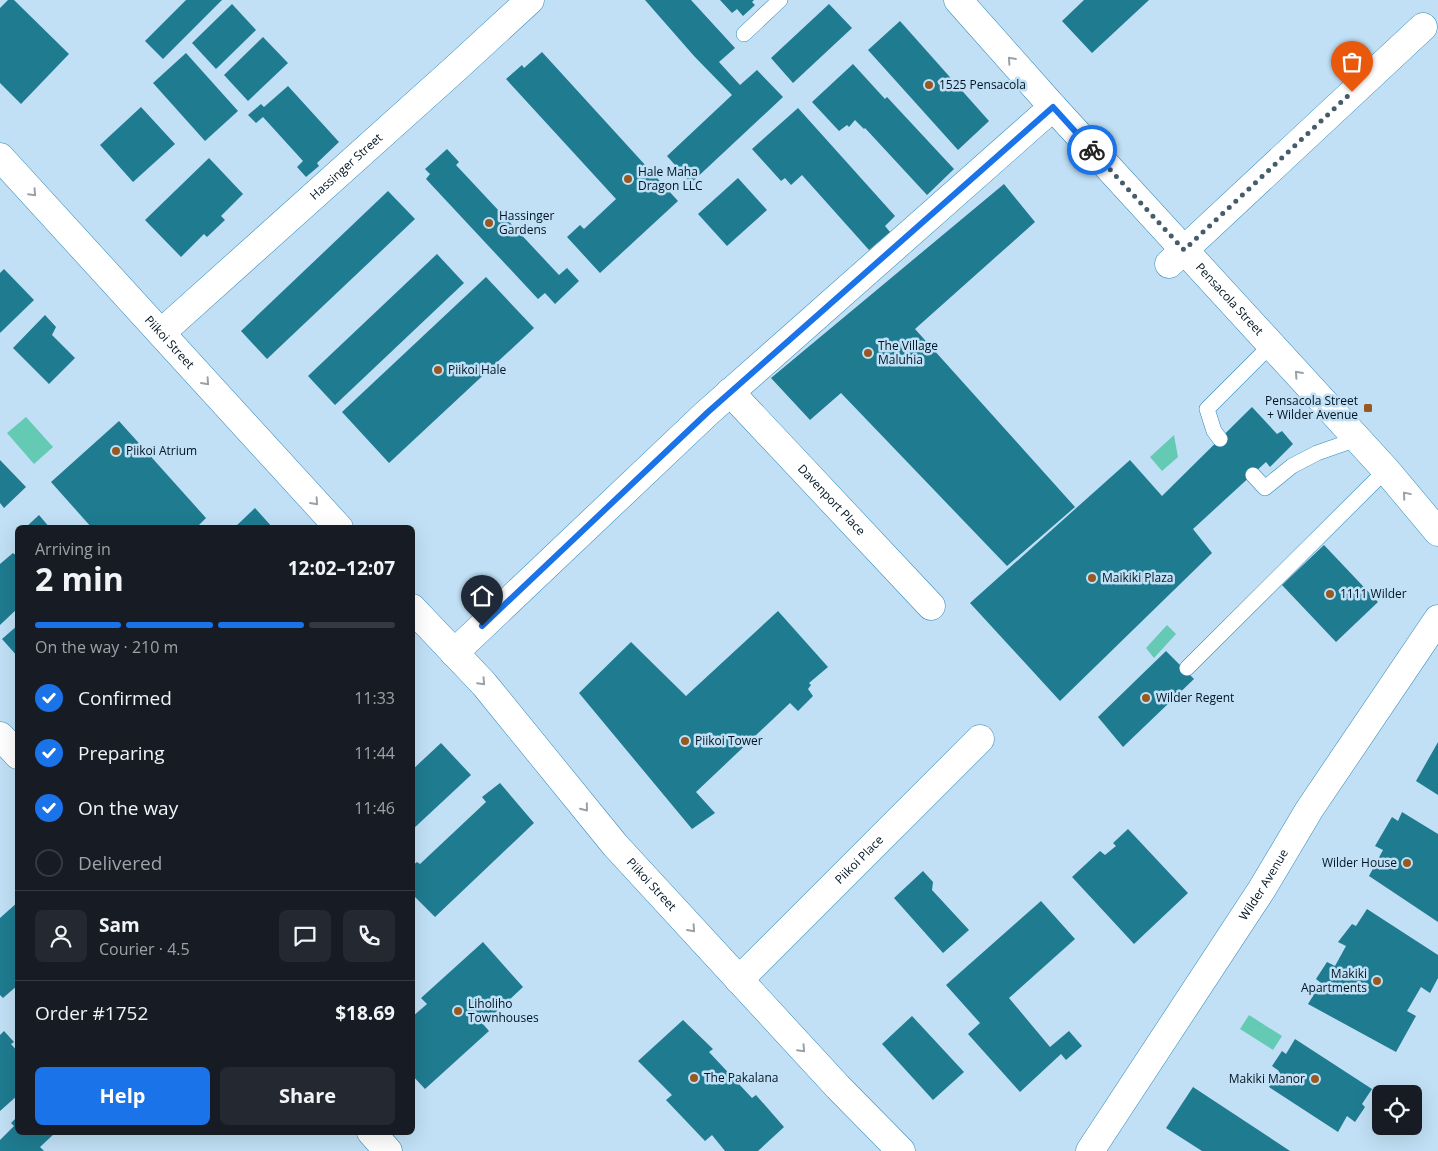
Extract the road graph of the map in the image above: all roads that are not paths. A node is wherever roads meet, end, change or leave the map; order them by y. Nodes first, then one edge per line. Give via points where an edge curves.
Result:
1 (530, 0) edge
2 (780, 0) edge
3 (958, 0) edge
4 (1422, 27) dead end
5 (744, 34) dead end
6 (1053, 107) junction
7 (0, 157) edge
8 (1177, 257) junction
9 (162, 333) junction
10 (1271, 345) junction
11 (730, 392) junction
12 (1220, 439) dead end
13 (1357, 440) junction
14 (1386, 470) junction
15 (1253, 475) dead end
16 (336, 525) edge
17 (1438, 532) edge
18 (931, 606) dead end
19 (415, 611) edge
20 (1438, 619) edge
21 (454, 653) junction
22 (1187, 668) dead end
23 (0, 736) edge
24 (980, 739) dead end
25 (15, 752) edge
26 (739, 980) junction
27 (374, 1135) edge
28 (388, 1151) edge
29 (901, 1151) edge
30 (1090, 1151) edge

1 - 9 main road, Hassinger Street
2 - 5 lane
6 -> 3 main road, Pensacola Street
4 - 8 main road
6 - 8 main road, Pensacola Street
6 - 11 main road
7 -> 9 main road, Piikoi Street
8 - 10 main road, Pensacola Street
9 -> 16 main road, Piikoi Street
10 - 12 lane via 1207,409
13 -> 10 main road, Pensacola Street
11 - 18 main road, Davenport Place
11 - 21 main road
13 - 14 main road, Pensacola Street
13 - 15 lane via 1317,453 1292,466 1264,488
17 -> 14 main road, Pensacola Street
14 - 22 lane
19 - 21 main road, Piikoi Street
20 - 30 main road, Wilder Avenue via 1309,810 1262,889
21 -> 26 main road, Piikoi Street via 484,684 615,845
23 - 25 main road
24 - 26 main road, Piikoi Place
26 -> 29 main road, Piikoi Street
27 - 28 main road

